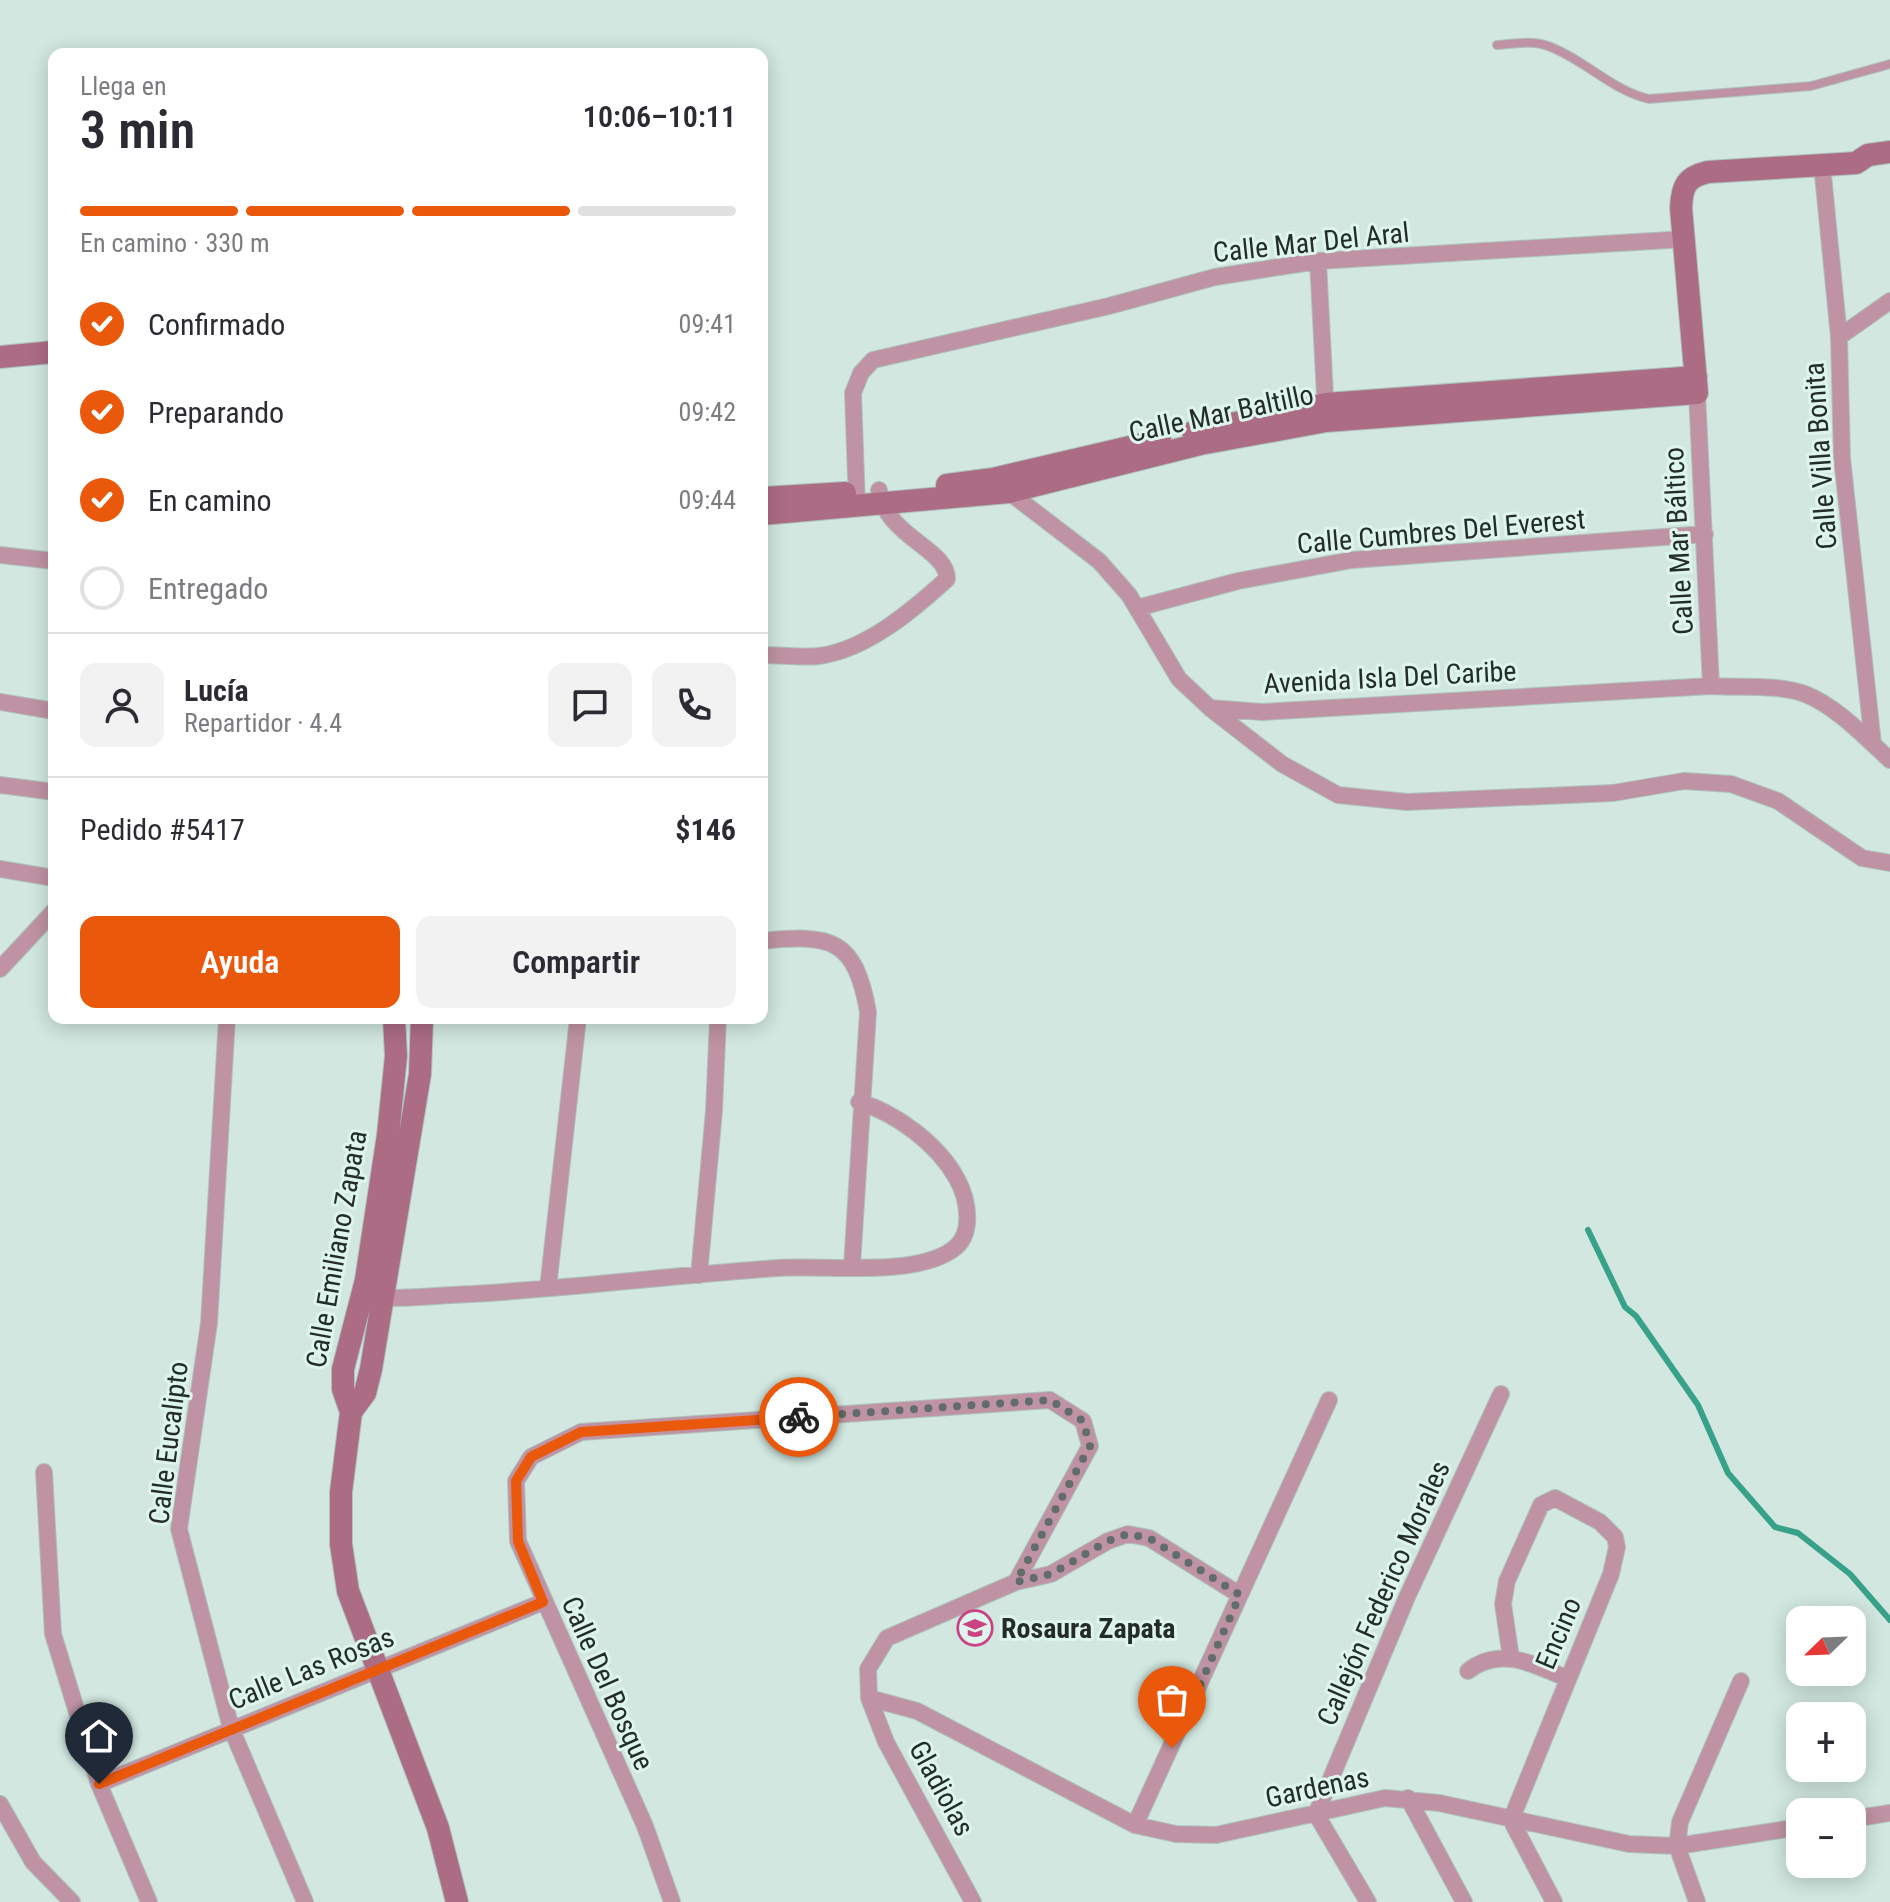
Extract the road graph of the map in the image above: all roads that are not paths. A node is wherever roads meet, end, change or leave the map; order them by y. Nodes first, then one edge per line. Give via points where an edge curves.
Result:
1 (1497, 45) dead end
2 (1890, 64) edge
3 (1890, 152) edge
4 (1856, 163) junction
5 (1822, 165) junction
6 (1890, 167) edge
7 (1686, 239) junction
8 (1318, 261) junction
9 (1890, 301) edge
10 (1839, 337) junction
11 (48, 353) edge
12 (0, 357) edge
13 (1696, 385) junction
14 (1326, 413) junction
15 (1006, 484) junction
16 (880, 497) junction
17 (768, 498) edge
18 (856, 499) junction
19 (768, 513) edge
20 (1705, 534) junction
21 (0, 555) edge
22 (48, 560) edge
23 (1137, 608) junction
24 (768, 655) edge
25 (1711, 686) junction
26 (0, 702) edge
27 (1210, 708) junction
28 (48, 710) edge
29 (1873, 744) junction
30 (1890, 760) edge
31 (0, 785) edge
32 (48, 791) edge
33 (1890, 863) edge
34 (0, 869) edge
35 (48, 877) edge
36 (48, 917) edge
37 (768, 940) edge
38 (0, 969) edge
39 (227, 1024) edge
40 (394, 1024) edge
41 (422, 1024) edge
42 (577, 1024) edge
43 (718, 1024) edge
44 (859, 1102) junction
45 (852, 1266) junction
46 (699, 1275) junction
47 (548, 1288) junction
48 (372, 1298) junction
49 (1501, 1394) dead end
50 (1329, 1400) dead end
51 (44, 1472) dead end
52 (1016, 1582) junction
53 (1240, 1595) junction
54 (543, 1602) junction
55 (1511, 1658) junction
56 (376, 1669) junction
57 (1468, 1671) dead end
58 (1566, 1678) junction
59 (1741, 1681) dead end
60 (869, 1698) junction
61 (231, 1728) junction
62 (99, 1784) junction
63 (1408, 1798) junction
64 (0, 1804) edge
65 (1890, 1813) edge
66 (1316, 1814) junction
67 (1866, 1817) edge
68 (1511, 1820) junction
69 (1135, 1825) junction
70 (1786, 1829) edge
71 (1677, 1846) junction
72 (72, 1902) edge
73 (149, 1902) edge
74 (305, 1902) edge
75 (457, 1902) edge
76 (672, 1902) edge
77 (973, 1902) edge
78 (1368, 1902) edge
79 (1464, 1902) edge
80 (1554, 1902) edge
81 (1697, 1902) edge

1 - 2 lane via 1548,46 1631,95 1649,99 1811,86
3 - 4 main road
4 - 5 main road
4 - 6 main road
5 - 7 main road via 1696,175 1682,188
5 - 10 street, Calle Villa Bonita
7 - 8 street, Calle Mar Del Aral
7 - 13 main road
8 - 14 street
8 - 18 street, Calle Mar Del Aral via 1215,277 873,360 853,393
9 - 10 street
10 - 29 street, Calle Villa Bonita via 1842,458
11 - 12 main road
13 - 14 main road, Calle Mar Baltillo
13 - 20 street, Calle Mar Báltico
14 - 15 main road, Calle Mar Baltillo via 1259,415
15 - 16 main road, Calle Mar Baltillo
15 - 23 street via 1099,561
16 - 18 main road, Calle Mar Baltillo
16 - 24 street via 896,525 943,564 947,579 917,607 839,651
17 - 18 main road, Calle Mar Baltillo
18 - 19 main road, Calle Mar Baltillo
20 - 23 street, Calle Cumbres Del Everest via 1340,562 1238,581
20 - 25 street, Calle Mar Báltico
21 - 22 street
23 - 27 street via 1179,679
25 - 27 street, Avenida Isla Del Caribe via 1262,712
25 - 29 street, Avenida Isla Del Caribe via 1804,694
26 - 28 street
27 - 33 street via 1282,764 1338,795 1407,802 1613,793 1684,781 1731,784 1778,801 1862,858
29 - 30 street, Avenida Isla Del Caribe
31 - 32 street
34 - 35 street
36 - 38 street
37 - 44 street via 809,936 843,948 855,963 868,1012
39 - 61 street, Calle Eucalipto via 209,1323 179,1529
40 - 48 main road, Calle Emiliano Zapata via 396,1056
41 - 48 main road via 420,1074
42 - 47 street
43 - 46 street
44 - 45 street
44 - 45 street via 881,1108 951,1168 965,1193 967,1216 956,1248 941,1257
45 - 46 street
46 - 47 street
47 - 48 street
48 - 56 main road, Calle Emiliano Zapata via 343,1369 351,1412 341,1544 348,1591
49 - 66 street, Callejón Federico Morales via 1407,1597
50 - 53 street
51 - 62 street via 53,1634
52 - 53 street via 1051,1574 1128,1534 1149,1538
52 - 54 street, Calle Del Bosque via 1090,1446 1083,1421 1050,1400 581,1432 531,1457 516,1481 518,1541
52 - 60 street via 887,1638 868,1669
53 - 69 street
54 - 56 street, Calle Las Rosas
54 - 76 street, Calle Del Bosque via 645,1826
55 - 57 street via 1493,1657
55 - 58 street
55 - 58 street, Encino via 1503,1604 1507,1581 1541,1505 1561,1500 1608,1528 1617,1547 1611,1574
56 - 61 street, Calle Las Rosas
56 - 75 main road, Calle Emiliano Zapata via 438,1828
58 - 68 street, Encino
59 - 71 street via 1680,1822
60 - 69 street, Gardenas via 917,1711
60 - 77 street, Gladiolas via 886,1742
61 - 62 street, Calle Las Rosas
61 - 74 street, Calle Eucalipto
62 - 73 street
63 - 66 street, Gardenas
63 - 68 street, Gardenas
63 - 79 street
64 - 72 street via 33,1862
65 - 67 street
66 - 69 street, Gardenas via 1216,1835
66 - 78 street
68 - 71 street, Gardenas via 1629,1844
68 - 80 street
70 - 71 street, Gardenas
71 - 81 street

